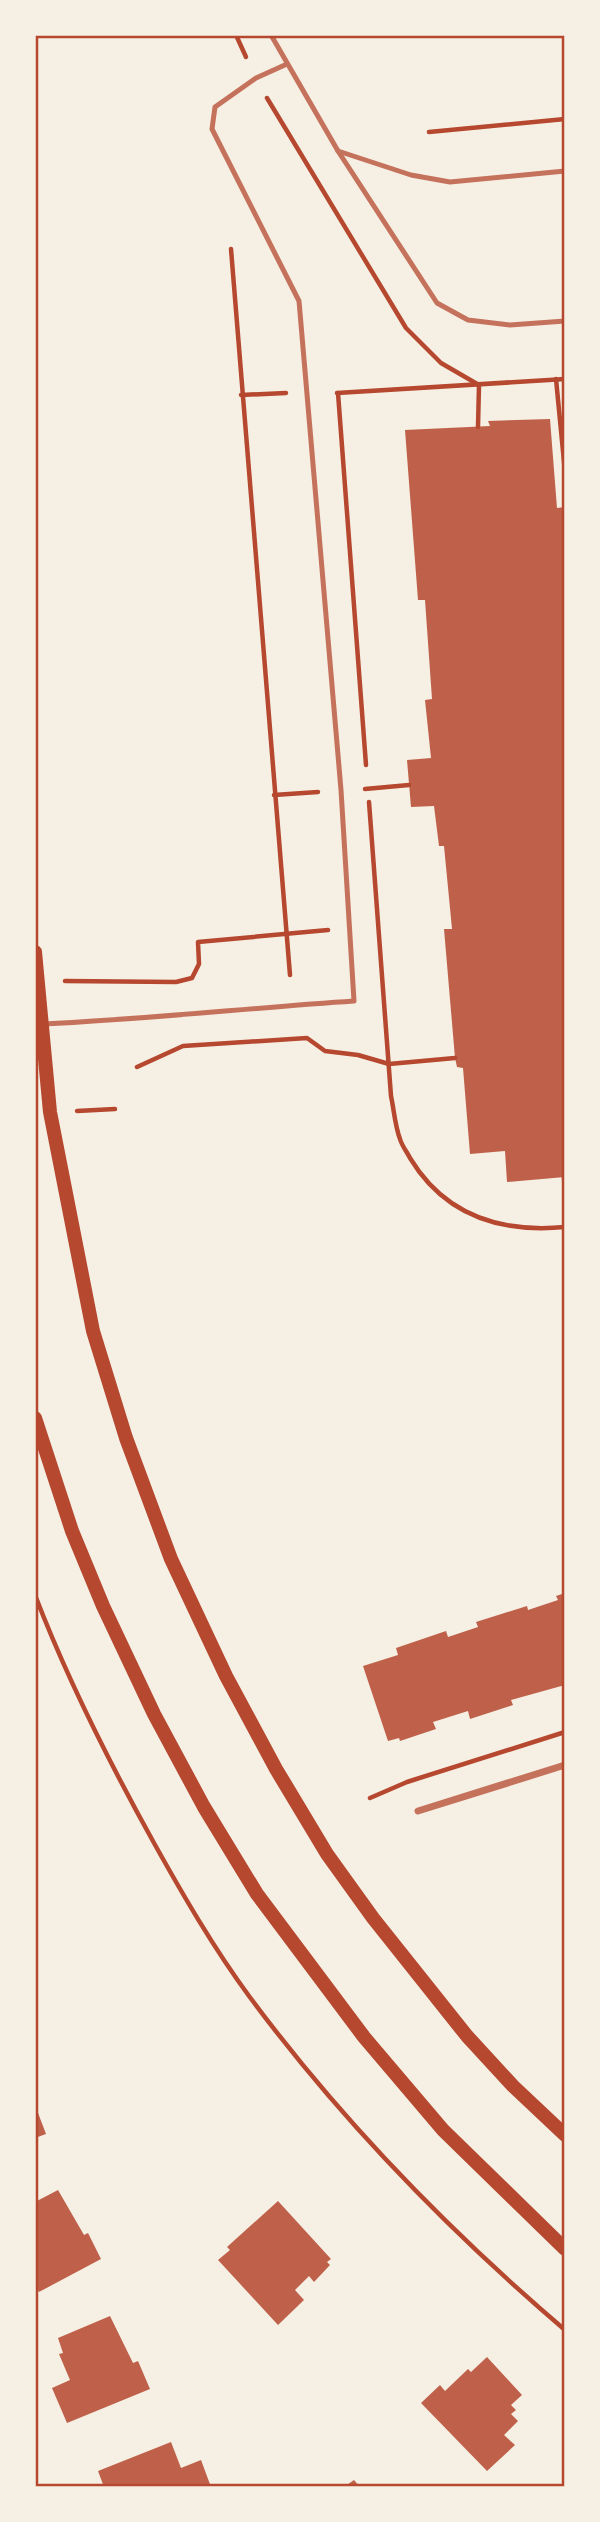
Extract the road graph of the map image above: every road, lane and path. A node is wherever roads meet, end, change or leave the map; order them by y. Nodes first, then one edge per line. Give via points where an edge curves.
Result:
1 (236, 35) edge
2 (271, 35) edge
3 (287, 64) junction
4 (256, 78) junction
5 (565, 119) edge
6 (429, 132) dead end
7 (338, 151) junction
8 (565, 172) edge
9 (231, 249) dead end
10 (565, 321) edge
11 (556, 379) junction
12 (565, 379) edge
13 (479, 386) junction
14 (305, 391) junction
15 (338, 393) junction
16 (241, 395) junction
17 (478, 427) dead end
18 (565, 471) edge
19 (366, 767) dead end
20 (367, 778) dead end
21 (350, 928) junction
22 (286, 934) junction
23 (35, 952) edge
24 (290, 975) dead end
25 (37, 981) junction
26 (38, 1025) edge
27 (455, 1058) dead end
28 (388, 1064) junction
29 (137, 1067) dead end
30 (564, 1177) edge
31 (565, 1197) edge
32 (565, 1227) edge
33 (35, 1418) edge
34 (35, 1595) edge
35 (565, 1732) edge
36 (565, 1765) edge
37 (370, 1798) dead end
38 (418, 1811) dead end
39 (565, 2135) edge
40 (565, 2249) edge
41 (565, 2330) edge

1 - 4 path
2 - 3 lane
3 - 4 lane
3 - 7 lane
4 - 13 path via 406,328 441,362
4 - 14 lane via 215,107 212,129 299,301
5 - 6 path
7 - 8 lane via 411,175 450,182
7 - 10 lane via 437,303 468,320 510,325
9 - 16 path
11 - 12 path
11 - 13 path
11 - 18 path
13 - 15 path
13 - 17 path
14 - 15 path
14 - 16 path
14 - 21 lane
15 - 19 path
16 - 22 path
20 - 28 path
21 - 22 path
21 - 26 lane via 354,1001
22 - 24 path
22 - 25 path via 198,942 196,971 192,978 176,982
23 - 25 main road
25 - 26 main road
26 - 39 main road via 50,1112 93,1331 171,1559 220,1665 275,1769 373,1918 467,2036
27 - 28 path
28 - 29 path via 325,1051 307,1038 183,1046
28 - 32 path via 400,1140 424,1180 487,1222 537,1230
30 - 31 path
33 - 40 main road via 72,1531 103,1606 172,1749 257,1894 364,2037 443,2130
34 - 41 path via 82,1708 129,1799 188,1904 248,1995 387,2162 455,2231
35 - 37 path
36 - 38 street

